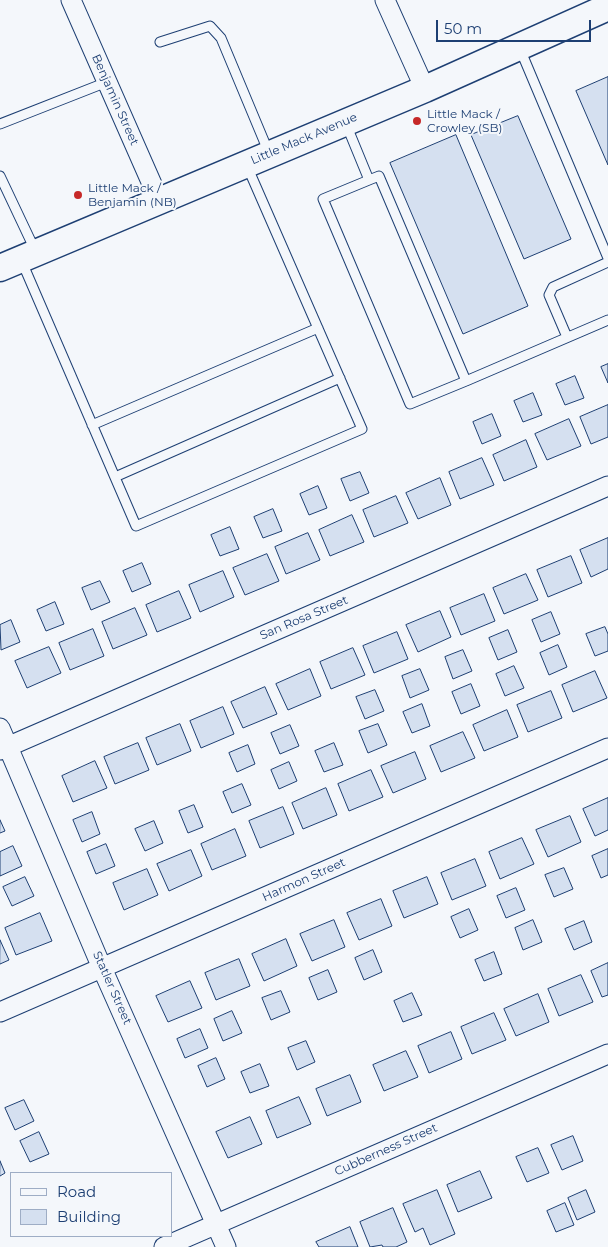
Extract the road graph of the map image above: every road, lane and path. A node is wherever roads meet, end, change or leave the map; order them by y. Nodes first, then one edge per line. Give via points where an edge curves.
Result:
1 (71, 0) edge
2 (385, 0) edge
3 (608, 8) edge
4 (160, 42) dead end
5 (518, 47) junction
6 (107, 82) junction
7 (425, 89) junction
8 (345, 122) junction
9 (0, 124) edge
10 (258, 159) junction
11 (0, 176) edge
12 (369, 180) junction
13 (159, 200) junction
14 (19, 260) edge
15 (608, 260) edge
16 (608, 320) edge
17 (318, 328) junction
18 (567, 337) junction
19 (340, 378) junction
20 (466, 381) junction
21 (92, 425) junction
22 (115, 477) junction
23 (608, 486) edge
24 (0, 728) edge
25 (4, 748) edge
26 (608, 748) edge
27 (102, 968) junction
28 (0, 1012) edge
29 (608, 1054) edge
30 (217, 1224) junction
31 (164, 1247) edge
32 (226, 1247) edge

1 - 6 street, Benjamin Street
2 - 7 street
3 - 5 main road, Little Mack Avenue
4 - 10 lane via 210,26 221,38
5 - 7 main road, Little Mack Avenue
5 - 15 lane
6 - 9 lane
6 - 13 street, Benjamin Street
7 - 8 main road, Little Mack Avenue
8 - 10 main road, Little Mack Avenue
8 - 12 lane
10 - 13 main road, Little Mack Avenue
10 - 17 lane
11 - 14 lane
12 - 20 lane via 379,176
12 - 20 lane via 323,199 410,404
13 - 14 main road, Little Mack Avenue
14 - 21 lane
15 - 18 lane via 553,287 549,294
16 - 18 lane
17 - 19 lane
17 - 21 lane
18 - 20 lane
19 - 22 lane
19 - 22 lane via 362,429 136,526
21 - 22 lane
23 - 25 street, San Rosa Street
24 - 25 street, Statler Street
25 - 27 street, Statler Street
26 - 27 street, Harmon Street
27 - 28 street, Harmon Street
27 - 30 street, Statler Street
29 - 30 street, Cubberness Street
30 - 31 street, Cubberness Street
30 - 32 street, Statler Street

